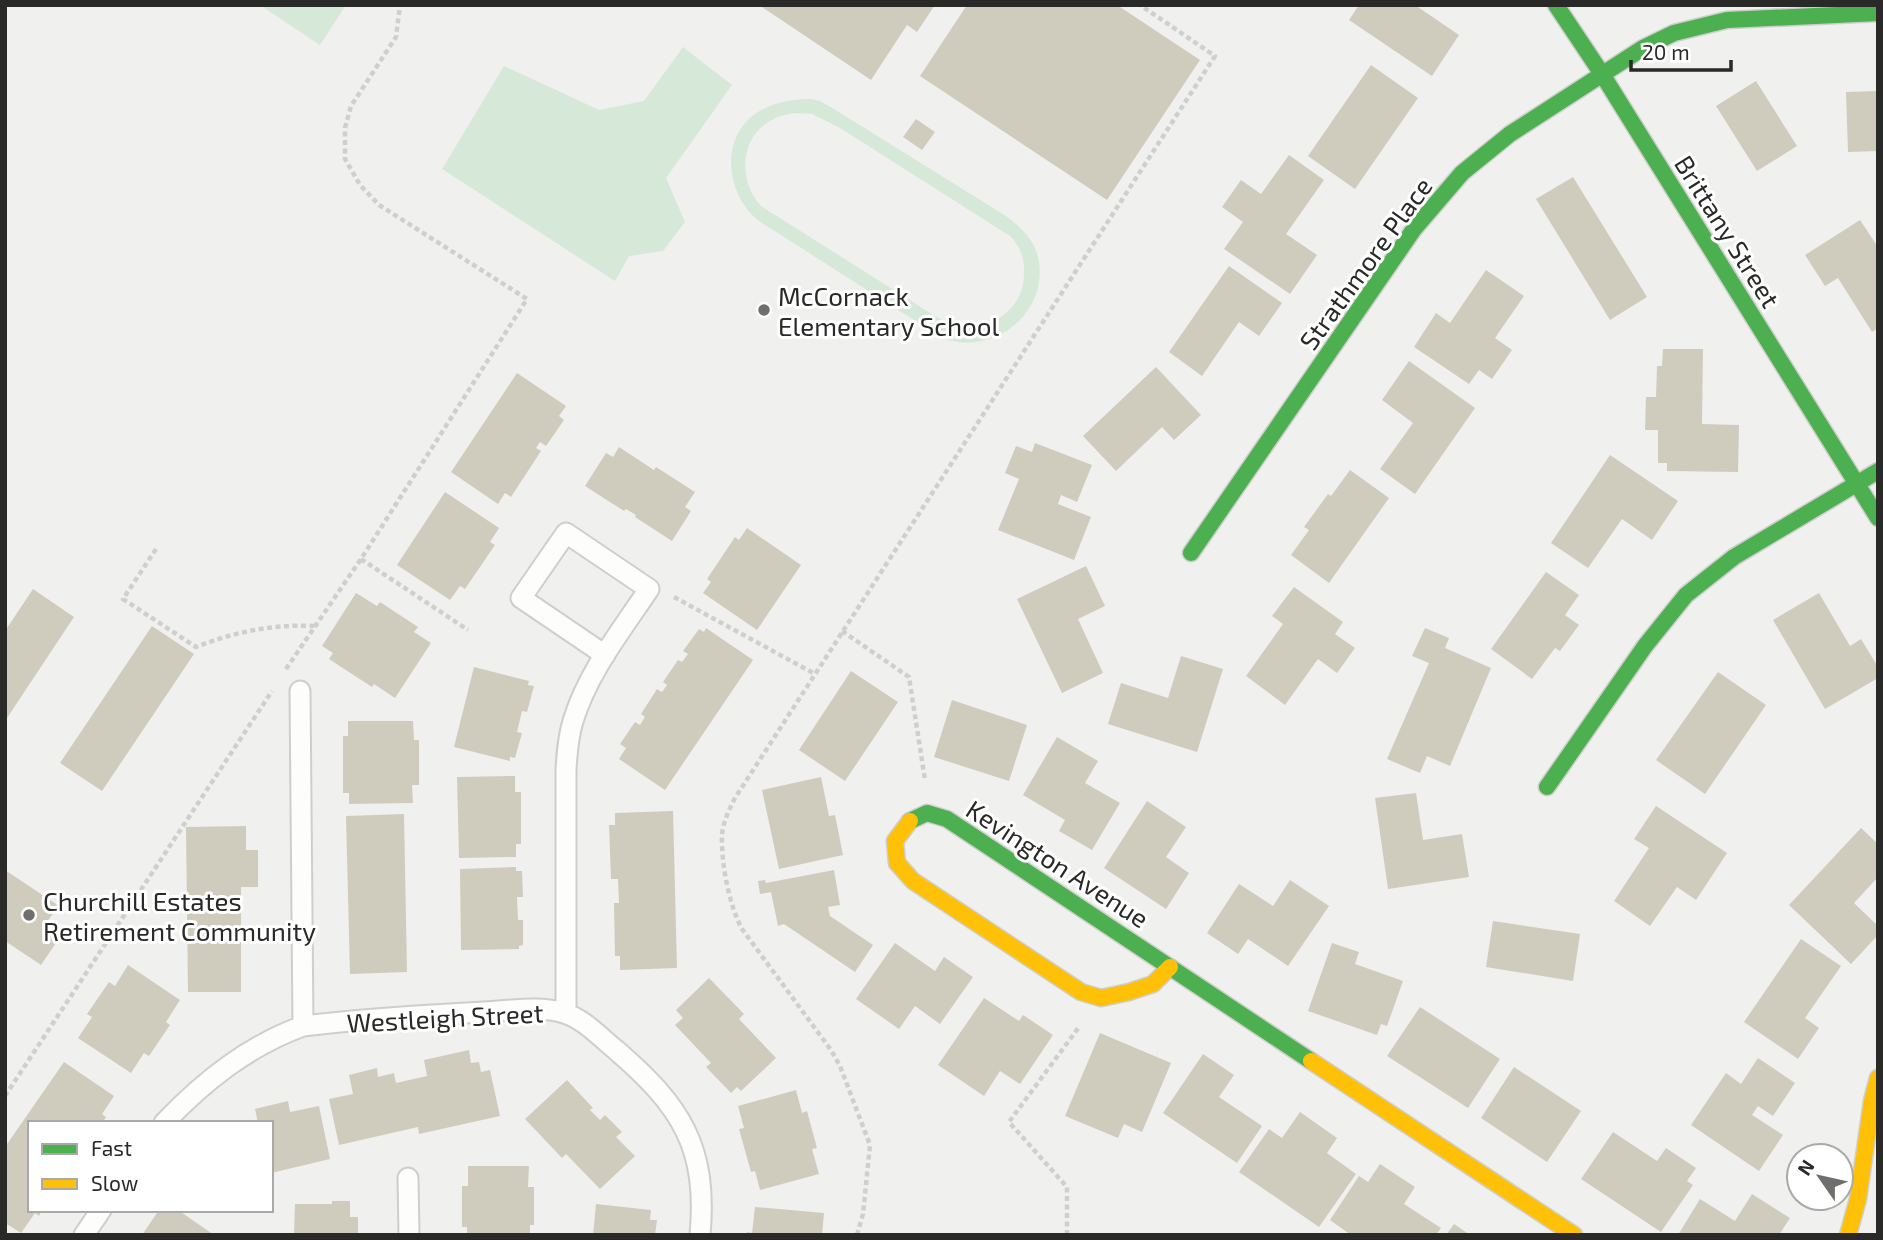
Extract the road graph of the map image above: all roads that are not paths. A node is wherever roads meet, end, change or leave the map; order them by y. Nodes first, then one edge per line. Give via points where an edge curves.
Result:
1 (1556, 5) edge
2 (1878, 13) edge
3 (1602, 74) junction
4 (1878, 471) edge
5 (1857, 484) junction
6 (1878, 518) edge
7 (1191, 554) dead end
8 (605, 655) junction
9 (300, 691) dead end
10 (1547, 787) dead end
11 (1170, 967) junction
12 (566, 1013) junction
13 (303, 1026) junction
14 (1878, 1078) edge
15 (166, 1121) edge
16 (408, 1178) dead end
17 (100, 1212) edge
18 (84, 1235) edge
19 (409, 1235) edge
20 (700, 1235) edge
21 (1574, 1235) edge
22 (1848, 1235) edge

1 - 3 street, Brittany Street
2 - 3 street, Strathmore Place via 1703,25 1663,38
3 - 5 street, Brittany Street
3 - 7 street, Strathmore Place via 1510,134 1462,173 1414,229
4 - 5 street
5 - 6 street, Brittany Street
5 - 10 street via 1734,557 1686,595
8 - 8 lane via 521,598 566,533 649,589
8 - 12 lane via 580,701 568,745
9 - 13 lane
11 - 11 street, Kevington Avenue via 947,819 927,813 908,822 895,841 897,863 913,881 1081,992 1101,998 1129,992 1153,984
11 - 21 street, Kevington Avenue
12 - 13 lane, Westleigh Street via 532,1009
12 - 20 lane, Westleigh Street via 626,1059 673,1110 698,1166
13 - 15 lane, Westleigh Street via 237,1059
14 - 22 street
16 - 19 lane
17 - 18 lane

